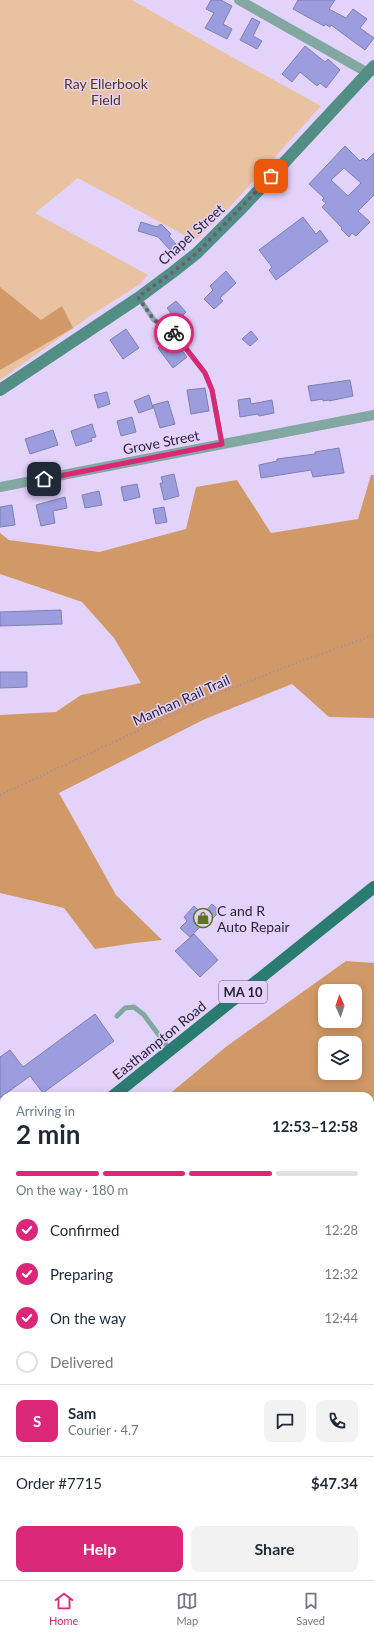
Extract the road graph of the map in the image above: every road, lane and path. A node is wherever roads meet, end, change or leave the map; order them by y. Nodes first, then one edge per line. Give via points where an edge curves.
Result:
1 (240, 0) edge
2 (371, 69) edge
3 (138, 297) junction
4 (0, 390) edge
5 (374, 415) edge
6 (222, 444) junction
7 (0, 487) edge
8 (374, 635) edge
9 (0, 795) edge
10 (374, 887) edge
11 (117, 1016) dead end
12 (170, 1050) junction
13 (118, 1092) edge

1 - 2 street
2 - 3 main road, Chapel Street via 218,232 173,272
3 - 4 main road, Chapel Street
3 - 6 lane via 154,320 175,334 205,373 212,390
5 - 6 street, Grove Street
6 - 7 street, Grove Street
8 - 9 path, Manhan Rail Trail via 217,694
10 - 12 main road, Easthampton Road / MA 10
11 - 12 lane via 125,1008 134,1007 144,1015
12 - 13 main road, Easthampton Road / MA 10

